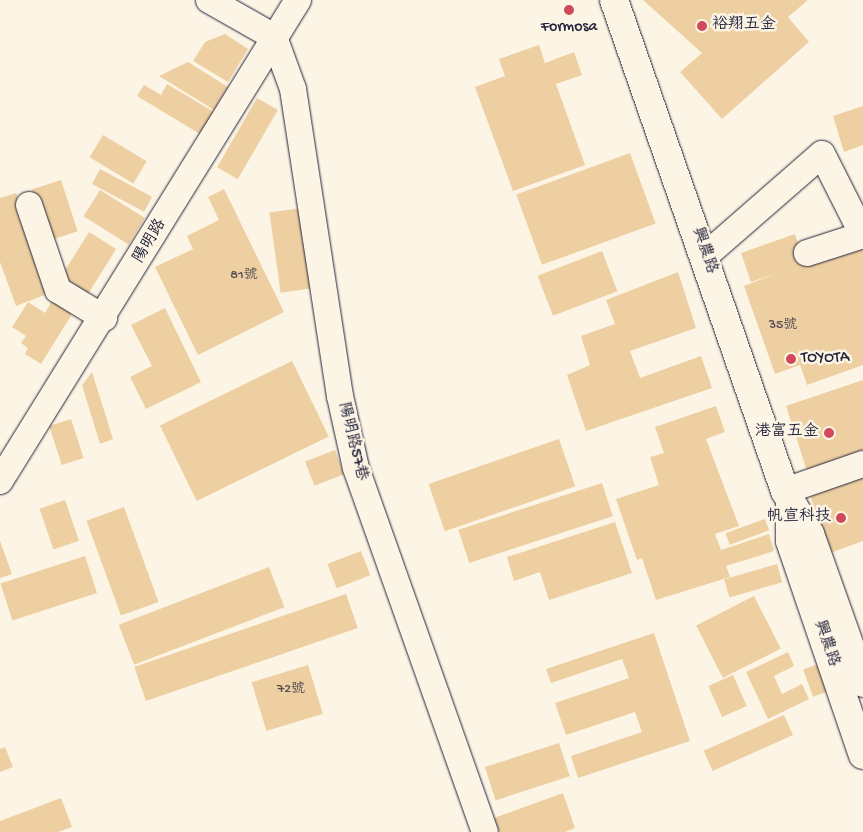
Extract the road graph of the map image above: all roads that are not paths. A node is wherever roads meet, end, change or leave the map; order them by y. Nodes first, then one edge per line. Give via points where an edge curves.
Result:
1 (209, 0) edge
2 (298, 0) edge
3 (614, 0) edge
4 (274, 37) junction
5 (28, 205) dead end
6 (807, 252) dead end
7 (705, 256) junction
8 (104, 318) junction
9 (863, 464) edge
10 (0, 481) edge
11 (787, 497) junction
12 (863, 683) edge
13 (863, 755) edge
14 (485, 832) edge

1 - 4 street
2 - 4 street, 陽明路
3 - 7 main road, 興農路
4 - 8 street, 陽明路
4 - 14 street, 陽明路57巷 via 293,89 340,396 356,468
5 - 8 street via 58,290
6 - 7 street via 863,235 822,154
7 - 11 main road, 興農路
8 - 10 street, 陽明路
9 - 11 street
11 - 12 main road, 興農路 via 810,534
11 - 13 main road, 興農路 via 790,541

